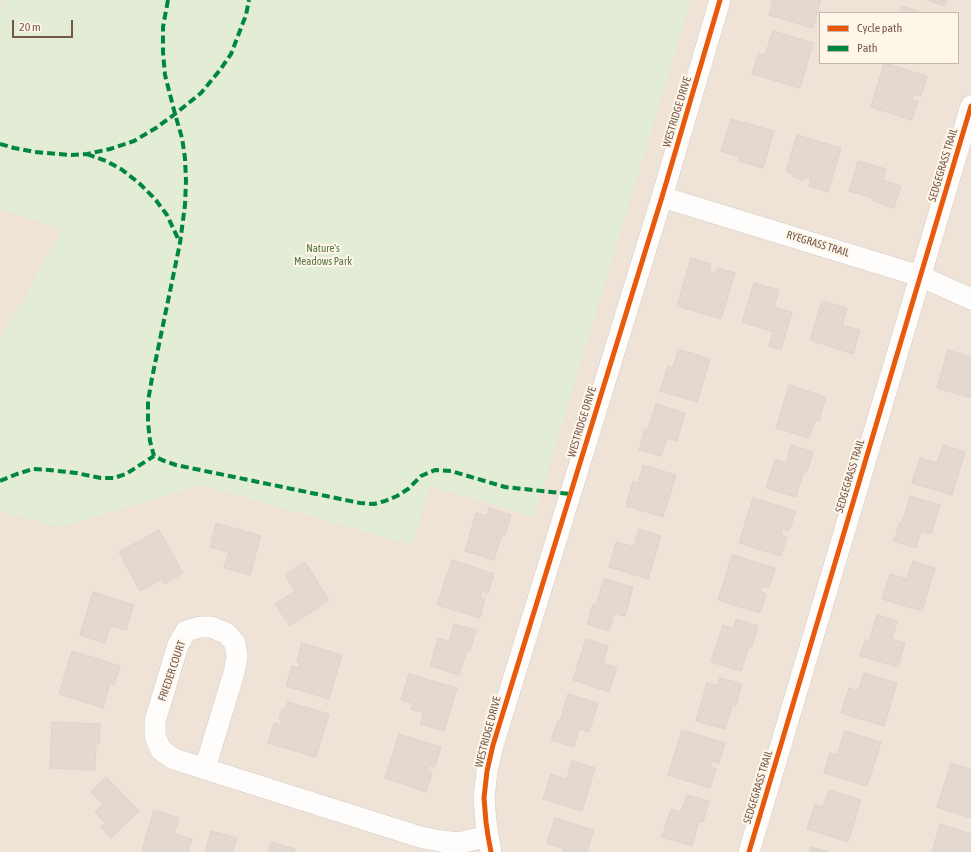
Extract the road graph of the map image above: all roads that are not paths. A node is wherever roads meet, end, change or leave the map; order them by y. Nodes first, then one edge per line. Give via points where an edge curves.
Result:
1 (720, 0) edge
2 (971, 106) edge
3 (662, 197) junction
4 (920, 276) junction
5 (971, 299) edge
6 (205, 768) junction
7 (490, 844) edge
8 (749, 852) edge

1 - 3 street, WESTRIDGE DRIVE
2 - 4 street, SEDGEGRASS TRAIL
3 - 4 street, RYEGRASS TRAIL
3 - 7 street, WESTRIDGE DRIVE via 493,745 484,798
4 - 5 street, RYEGRASS TRAIL
4 - 8 street, SEDGEGRASS TRAIL
6 - 6 street, FRIEDER COURT via 174,759 161,750 155,736 155,721 178,645 186,631 211,627 226,633 235,643 237,657
6 - 7 street, FRIEDER COURT via 420,837

